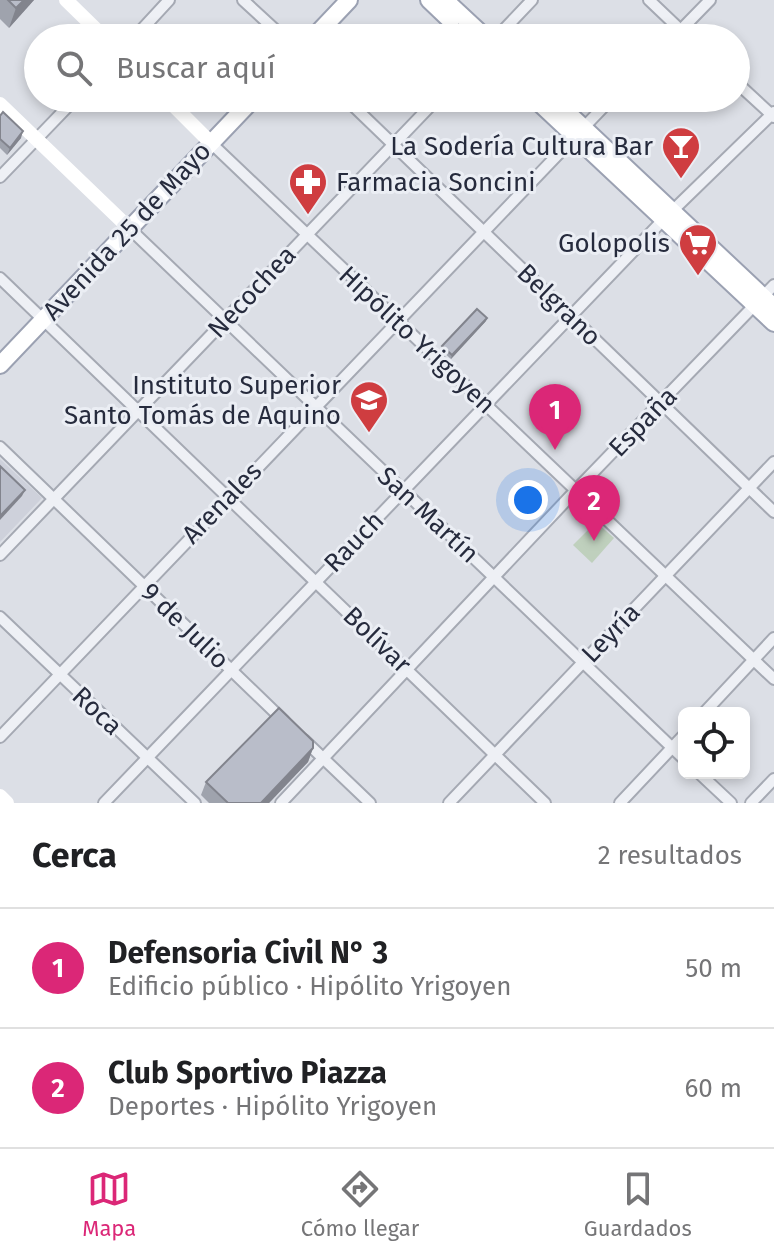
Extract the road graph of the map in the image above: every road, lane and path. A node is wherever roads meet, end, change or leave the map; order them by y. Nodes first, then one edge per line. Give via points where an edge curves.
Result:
1 (66, 0) edge
2 (169, 0) edge
3 (243, 0) edge
4 (349, 0) edge
5 (429, 0) edge
6 (445, 0) edge
7 (532, 0) edge
8 (649, 0) edge
9 (710, 0) edge
10 (91, 24) edge
11 (147, 24) edge
12 (269, 24) edge
13 (326, 24) edge
14 (455, 24) edge
15 (471, 24) edge
16 (509, 24) edge
17 (670, 24) edge
18 (691, 24) edge
19 (750, 94) edge
20 (0, 104) edge
21 (62, 112) edge
22 (180, 112) edge
23 (241, 112) edge
24 (359, 112) edge
25 (425, 112) edge
26 (553, 112) edge
27 (563, 112) edge
28 (598, 112) edge
29 (773, 115) edge
30 (579, 131) junction
31 (37, 138) junction
32 (211, 143) junction
33 (392, 146) junction
34 (0, 177) edge
35 (668, 215) junction
36 (129, 228) junction
37 (482, 231) junction
38 (306, 235) junction
39 (0, 278) edge
40 (766, 298) edge
41 (570, 316) junction
42 (43, 320) junction
43 (226, 320) junction
44 (396, 321) junction
45 (774, 323) edge
46 (0, 365) edge
47 (486, 404) junction
48 (661, 404) junction
49 (315, 408) junction
50 (138, 411) junction
51 (0, 447) edge
52 (774, 462) edge
53 (749, 488) junction
54 (576, 490) junction
55 (404, 492) junction
56 (228, 497) junction
57 (55, 498) junction
58 (774, 512) edge
59 (0, 555) edge
60 (666, 575) junction
61 (495, 578) junction
62 (316, 582) junction
63 (143, 586) junction
64 (0, 617) edge
65 (774, 638) edge
66 (754, 660) junction
67 (583, 663) junction
68 (231, 670) junction
69 (408, 670) junction
70 (60, 676) junction
71 (774, 679) edge
72 (710, 707) edge
73 (0, 737) edge
74 (678, 742) edge
75 (672, 748) junction
76 (494, 754) junction
77 (678, 754) edge
78 (148, 758) junction
79 (324, 760) junction
80 (705, 779) edge
81 (774, 779) edge
82 (0, 796) edge
83 (7, 803) edge
84 (104, 803) edge
85 (195, 803) edge
86 (281, 803) edge
87 (370, 803) edge
88 (449, 803) edge
89 (545, 803) edge
90 (620, 803) edge
91 (731, 803) edge
92 (751, 803) edge

1 - 10 street
2 - 11 street
3 - 12 street
4 - 13 main road
5 - 14 main road
6 - 15 main road
7 - 16 street
8 - 17 street
9 - 18 street
19 - 29 street
20 - 31 street, San Martín
21 - 31 street
22 - 32 street, Hipólito Yrigoyen
23 - 32 main road, Avenida 25 de Mayo
24 - 33 street, Belgrano
25 - 33 street, Necochea
26 - 30 main road
27 - 30 main road
28 - 30 street, Arenales
29 - 35 street, Rauch
30 - 35 main road
30 - 37 street, Arenales
31 - 34 street
31 - 36 street, San Martín
32 - 36 main road, Avenida 25 de Mayo
32 - 38 street, Hipólito Yrigoyen
33 - 37 street, Belgrano
33 - 38 street, Necochea
35 - 40 main road
35 - 41 street, Rauch
36 - 42 main road, Avenida 25 de Mayo
36 - 43 street, San Martín
37 - 41 street, Belgrano
37 - 44 street, Arenales
38 - 43 street, Necochea
38 - 44 street, Hipólito Yrigoyen
39 - 42 street, Bolívar
40 - 45 main road
40 - 48 street, España
41 - 47 street, Rauch
41 - 48 street, Belgrano
42 - 46 main road, Avenida 25 de Mayo
42 - 50 street, Bolívar
43 - 49 street, San Martín
43 - 50 street, Necochea
44 - 47 street, Hipólito Yrigoyen
44 - 49 street, Arenales
47 - 54 street, Hipólito Yrigoyen
47 - 55 street, Rauch
48 - 53 street, Belgrano
48 - 54 street, España
49 - 55 street, San Martín
49 - 56 street, Arenales
50 - 56 street, Bolívar
50 - 57 street, Necochea
51 - 57 street, 9 de Julio
52 - 53 street, Leyría
53 - 58 street, Belgrano
53 - 60 street, Leyría
54 - 60 street, Hipólito Yrigoyen
54 - 61 street, España
55 - 61 street, San Martín
55 - 62 street, Rauch
56 - 62 street, Bolívar
56 - 63 street, Arenales
57 - 59 street, Necochea
57 - 63 street, 9 de Julio
60 - 66 street, Hipólito Yrigoyen
60 - 67 street, Leyría
61 - 67 street, San Martín
61 - 69 street, España
62 - 68 street, Rauch
62 - 69 street, Bolívar
63 - 68 street, 9 de Julio
63 - 70 street, Arenales
64 - 70 street, Roca
65 - 66 street
66 - 71 street, Hipólito Yrigoyen
66 - 72 street
67 - 75 street, San Martín
67 - 76 street, Leyría
68 - 78 street, Rauch
68 - 79 street, 9 de Julio
69 - 76 street, Bolívar
69 - 79 street, España
70 - 73 street, Arenales
70 - 78 street, Roca
74 - 75 street
75 - 77 street, San Martín
75 - 90 street
76 - 88 street, Leyría
76 - 89 street, Bolívar
78 - 84 street, Rauch
78 - 85 street, Roca
79 - 86 street, España
79 - 87 street, 9 de Julio
80 - 91 street
81 - 92 street
82 - 83 street

